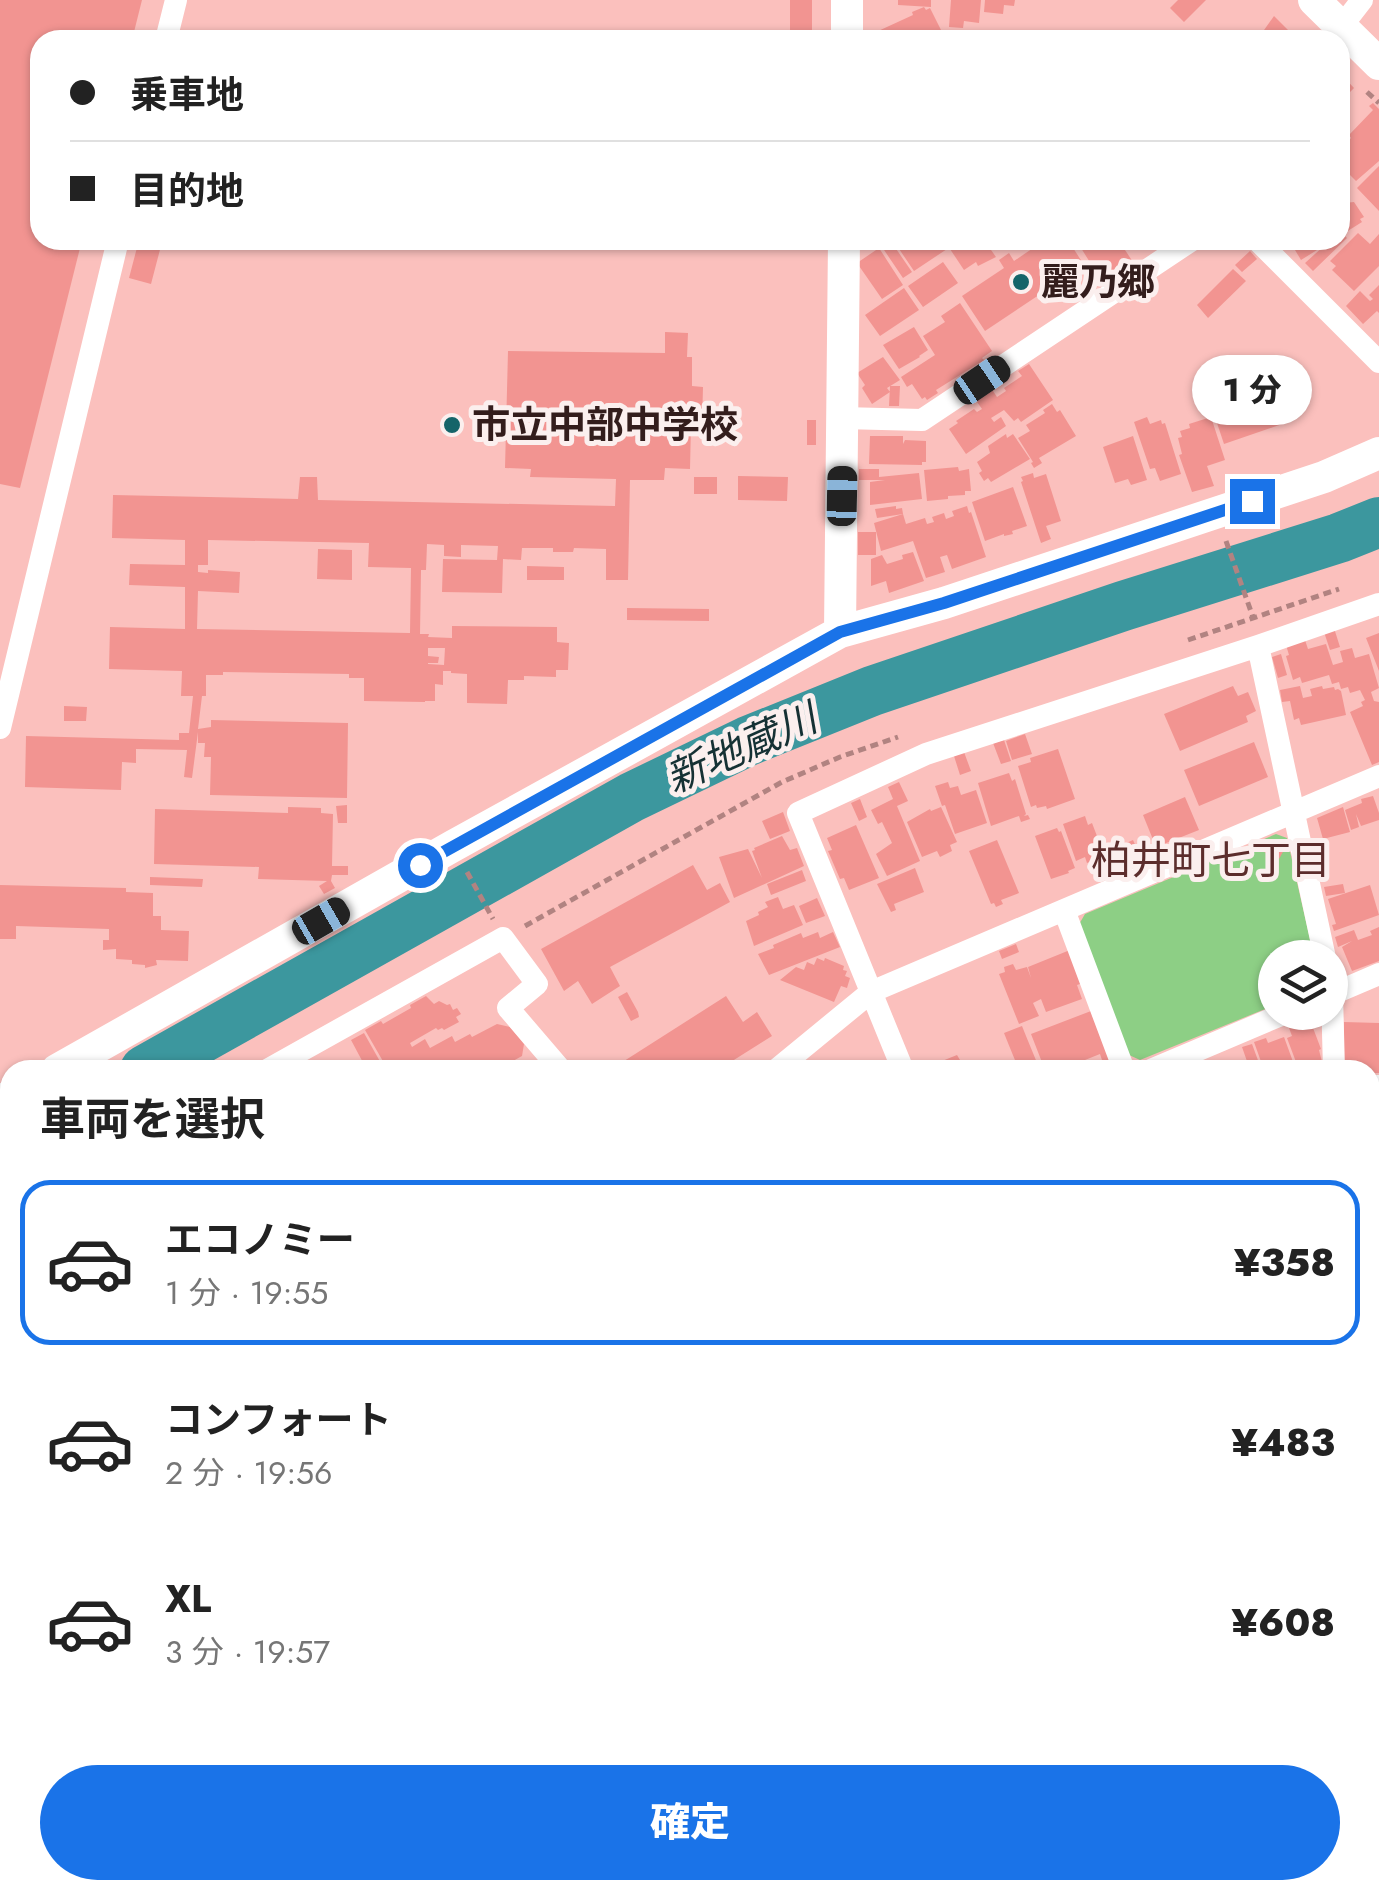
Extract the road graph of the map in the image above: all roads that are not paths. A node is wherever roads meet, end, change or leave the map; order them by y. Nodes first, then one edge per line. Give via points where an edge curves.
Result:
1 (176, 0) edge
2 (847, 0) edge
3 (1314, 0) edge
4 (1362, 0) edge
5 (168, 30) edge
6 (847, 30) edge
7 (1334, 30) edge
8 (1338, 30) edge
9 (1350, 43) edge
10 (1379, 64) edge
11 (116, 250) edge
12 (848, 250) edge
13 (1177, 250) edge
14 (1267, 250) edge
15 (1379, 362) edge
16 (842, 418) junction
17 (1379, 452) edge
18 (1379, 604) edge
19 (840, 632) junction
20 (1258, 646) junction
21 (0, 728) edge
22 (1379, 776) edge
23 (1294, 812) junction
24 (1064, 910) junction
25 (1321, 940) edge
26 (1379, 974) edge
27 (1348, 984) edge
28 (871, 992) junction
29 (1258, 1025) edge
30 (1332, 1030) edge
31 (76, 1060) edge
32 (285, 1060) edge
33 (552, 1060) edge
34 (788, 1060) edge
35 (899, 1060) edge
36 (1120, 1060) edge
37 (1175, 1060) edge
38 (1334, 1060) edge

1 - 5 street
2 - 6 street
3 - 7 street
4 - 8 street
9 - 10 street
11 - 21 street
12 - 16 street
13 - 16 street via 922,420
14 - 15 street
16 - 19 street
17 - 19 street via 1324,478
18 - 20 street
19 - 31 street via 457,854
20 - 23 street
20 - 28 street via 926,754 798,813
22 - 23 street
23 - 24 street
23 - 25 street
24 - 28 street
24 - 36 street
26 - 27 street
28 - 34 street
28 - 35 street
29 - 37 street
30 - 38 street
32 - 33 street via 503,938 538,984 508,1008

